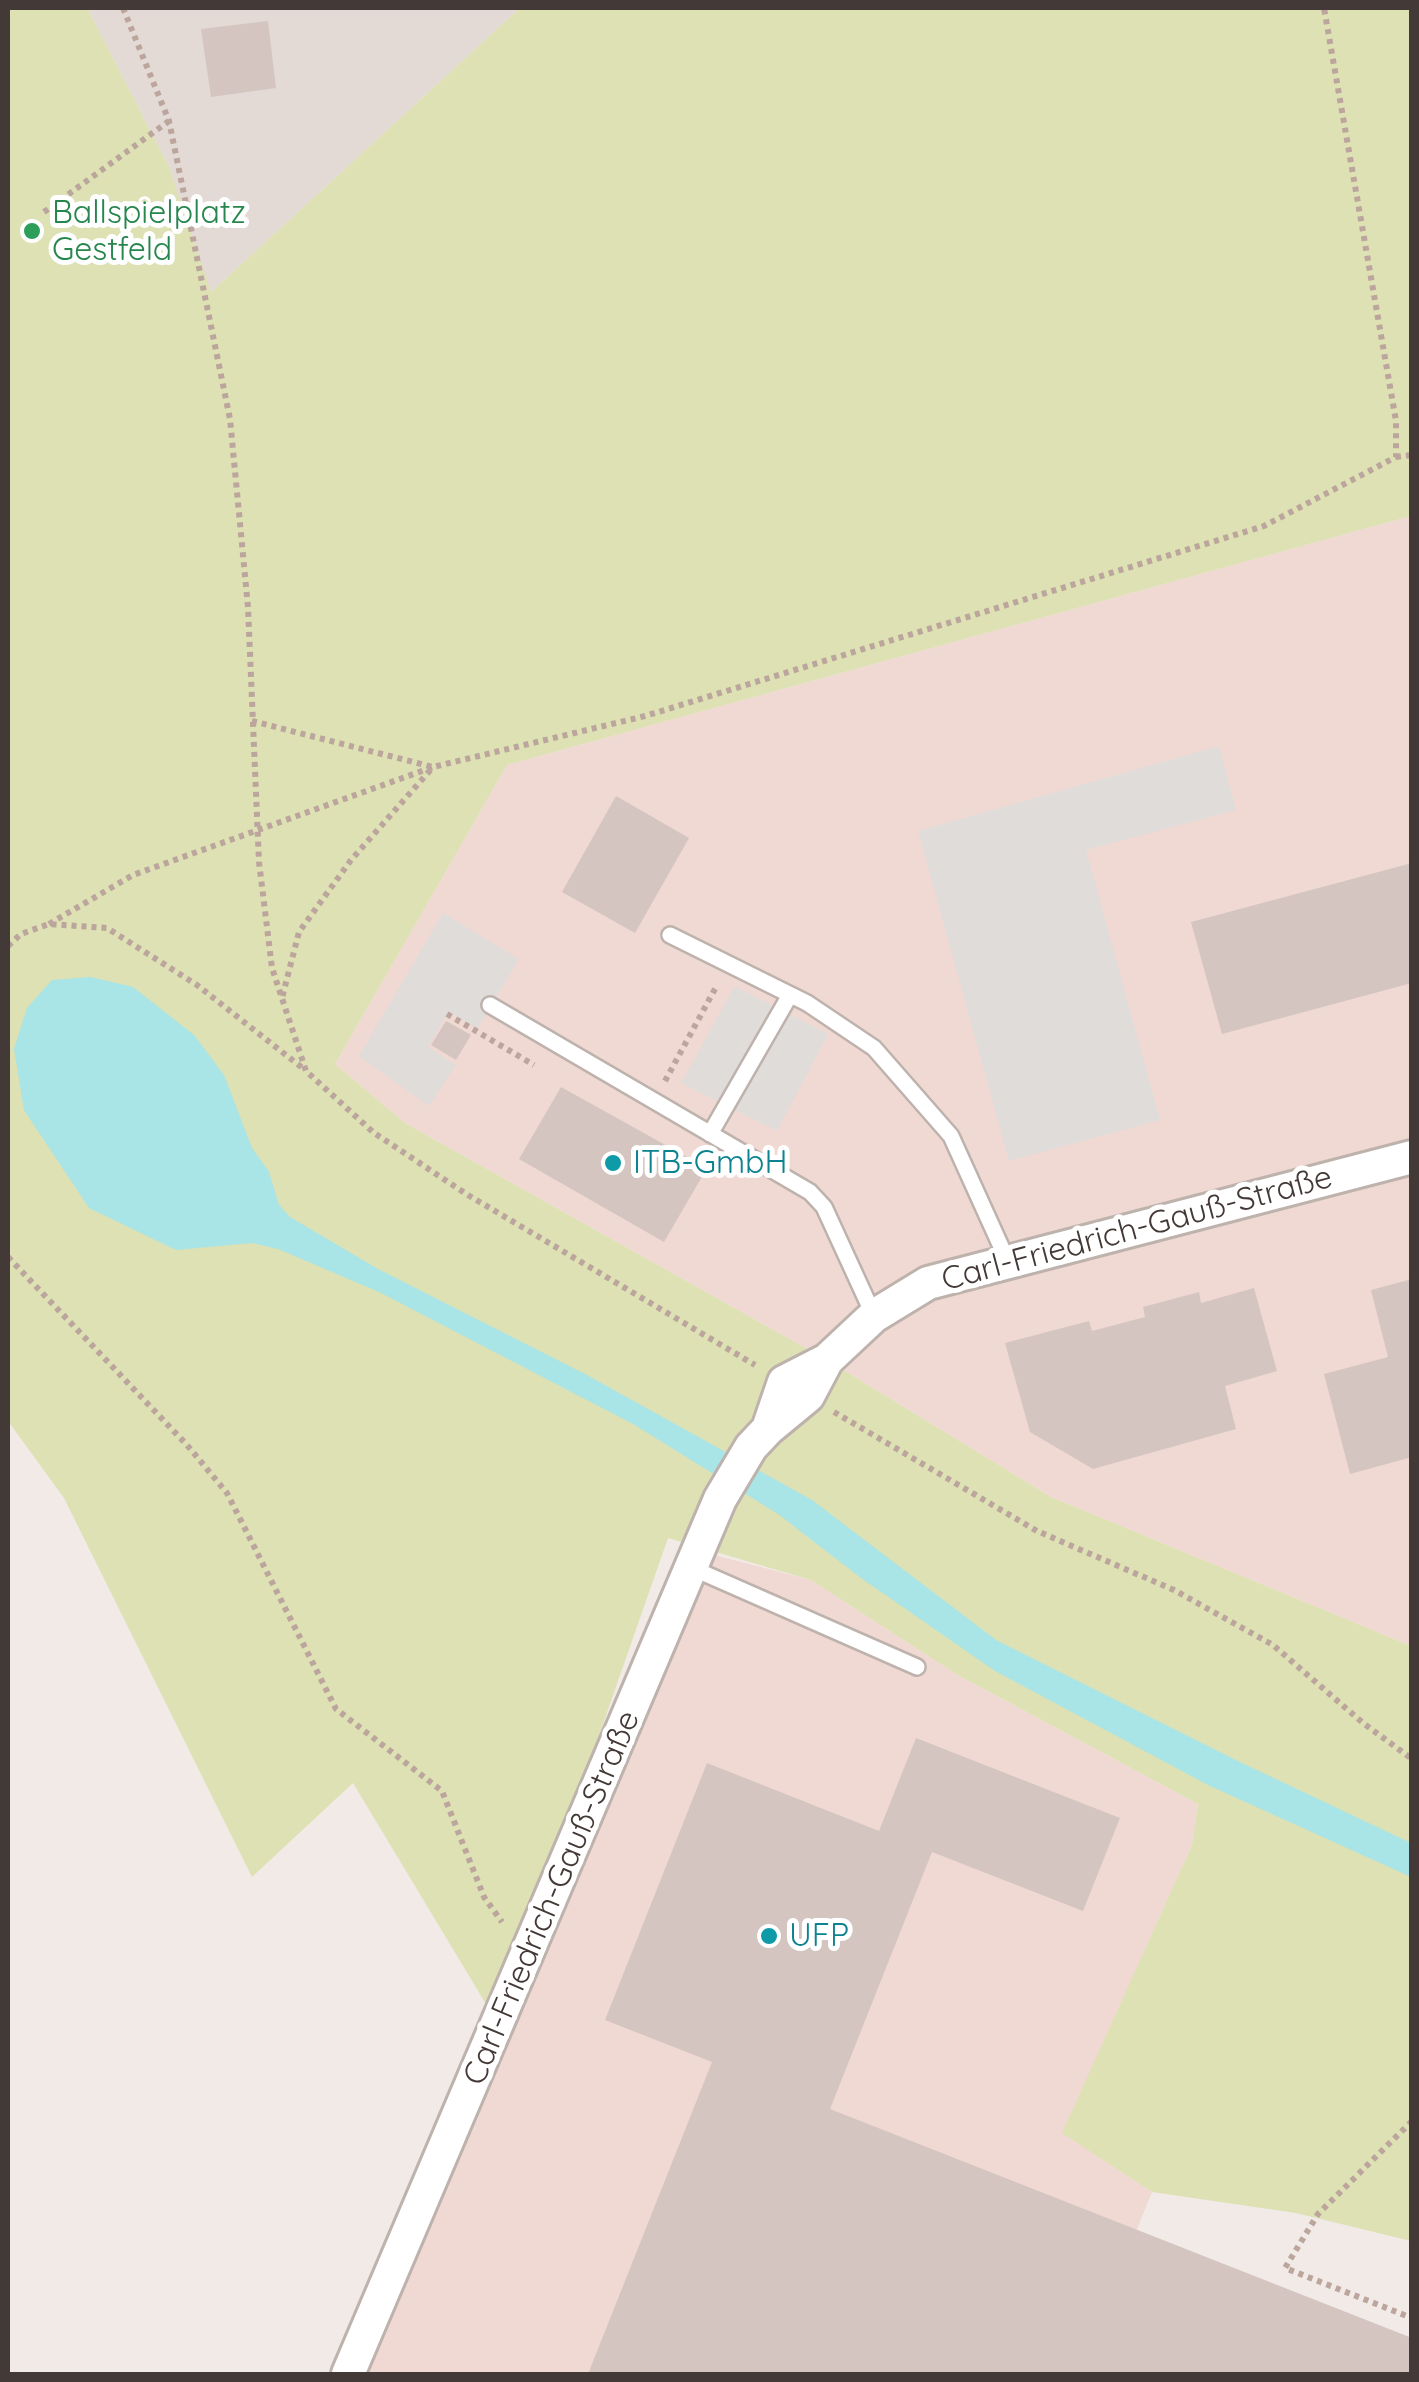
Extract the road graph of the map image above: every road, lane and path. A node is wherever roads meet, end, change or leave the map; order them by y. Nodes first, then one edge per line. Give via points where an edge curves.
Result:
1 (1324, 8) edge
2 (169, 121) dead end
3 (44, 212) dead end
4 (1412, 455) edge
5 (1396, 457) junction
6 (252, 722) dead end
7 (433, 767) junction
8 (49, 924) junction
9 (670, 935) dead end
10 (8, 946) edge
11 (729, 964) junction
12 (790, 995) junction
13 (282, 999) dead end
14 (490, 1006) dead end
15 (448, 1014) dead end
16 (488, 1039) dead end
17 (306, 1071) dead end
18 (653, 1102) junction
19 (710, 1134) junction
20 (1412, 1157) edge
21 (8, 1257) edge
22 (1008, 1262) junction
23 (874, 1316) junction
24 (692, 1568) junction
25 (917, 1667) dead end
26 (527, 1955) junction
27 (1412, 2121) edge
28 (1412, 2318) edge
29 (348, 2374) edge

1 - 5 path via 1396,421
2 - 3 path
4 - 5 path
5 - 7 path via 1264,526 644,716
6 - 7 path
7 - 8 path via 133,876
7 - 13 path via 298,932
8 - 10 path
8 - 17 path via 108,928 197,986
9 - 11 lane
11 - 12 lane
11 - 18 path
12 - 19 lane
12 - 22 lane via 874,1048 951,1136
14 - 18 lane
15 - 16 path
18 - 19 lane
19 - 23 lane via 810,1192 824,1207
20 - 22 street, Carl-Friedrich-Gauß-Straße
21 - 26 path via 227,1493 336,1710 442,1792 484,1897
22 - 23 street, Carl-Friedrich-Gauß-Straße via 928,1284
23 - 24 street, Carl-Friedrich-Gauß-Straße via 827,1360 784,1382 760,1438 720,1499
24 - 25 lane
24 - 26 street, Carl-Friedrich-Gauß-Straße
26 - 29 street, Carl-Friedrich-Gauß-Straße
27 - 28 path via 1318,2214 1285,2268

